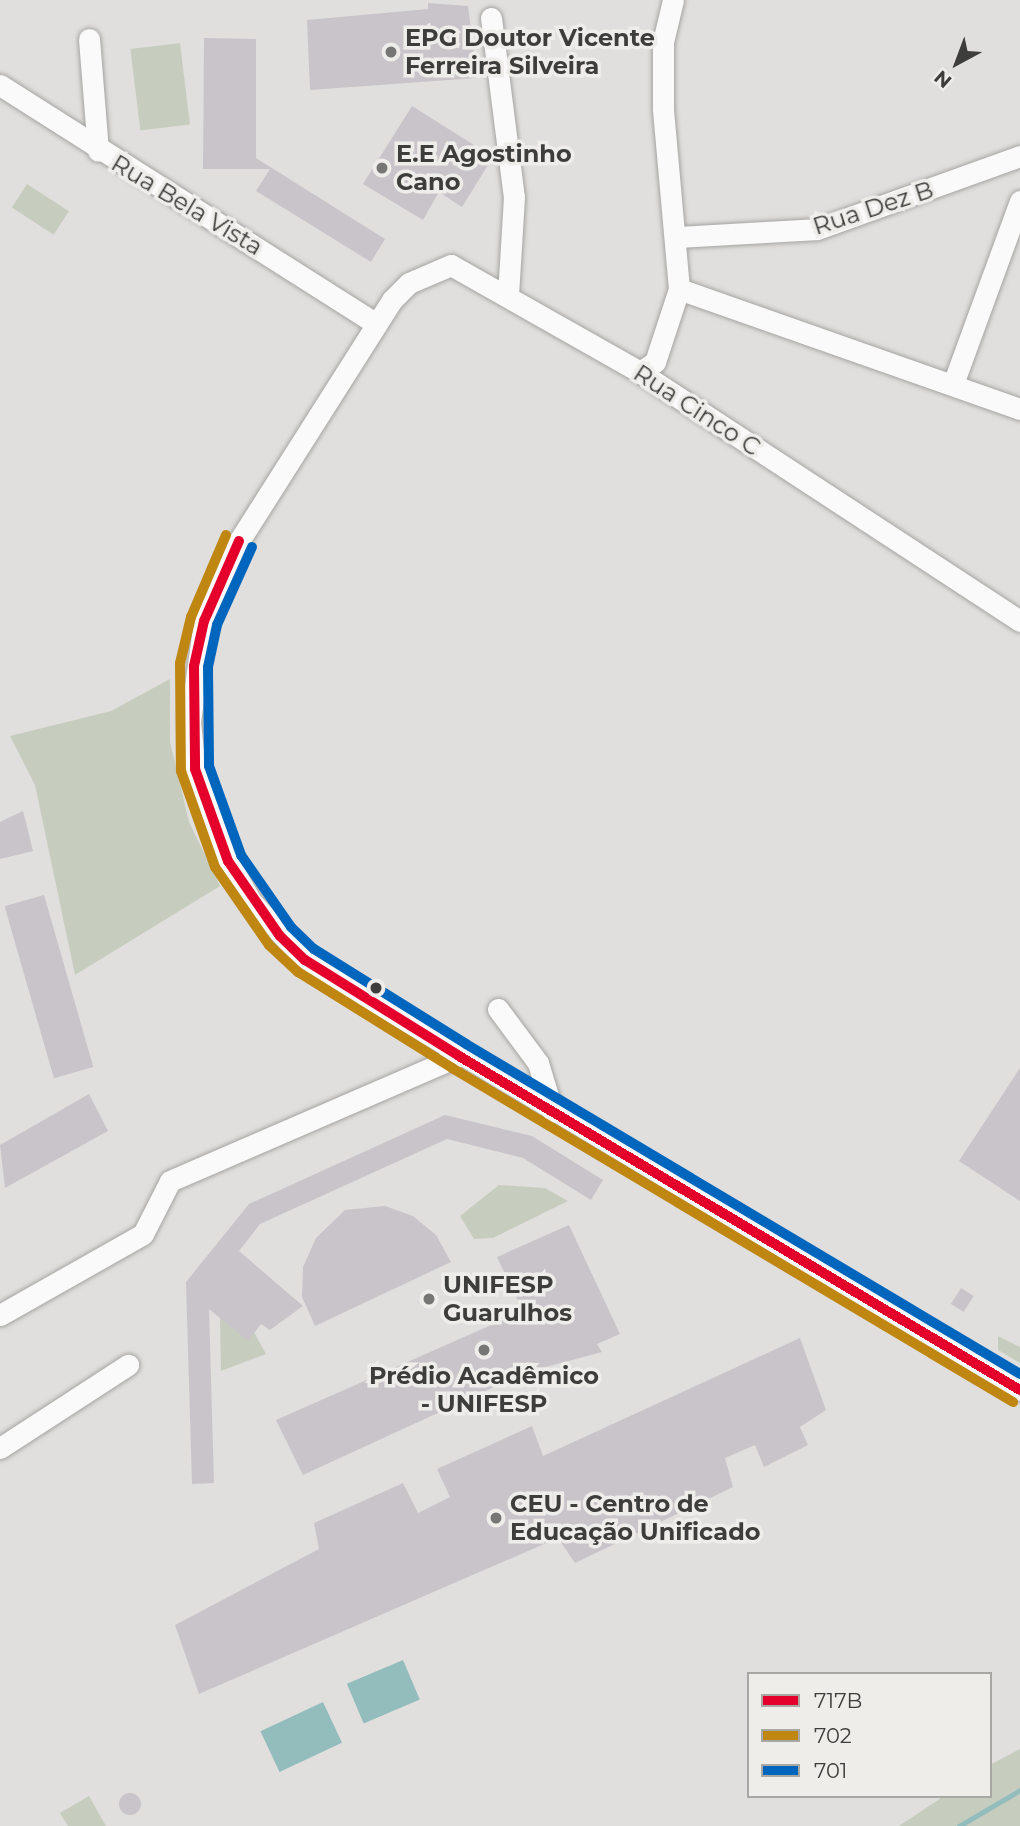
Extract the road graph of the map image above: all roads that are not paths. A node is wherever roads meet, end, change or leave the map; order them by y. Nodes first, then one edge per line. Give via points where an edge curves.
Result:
1 (673, 0) edge
2 (491, 18) dead end
3 (89, 39) dead end
4 (0, 85) edge
5 (98, 151) junction
6 (1020, 156) edge
7 (1020, 201) edge
8 (679, 237) junction
9 (679, 289) junction
10 (508, 294) junction
11 (376, 324) junction
12 (640, 372) junction
13 (953, 384) junction
14 (1020, 409) edge
15 (1020, 621) edge
16 (498, 1009) dead end
17 (459, 1056) junction
18 (552, 1112) junction
19 (0, 1315) edge
20 (128, 1365) dead end
21 (1020, 1390) edge
22 (0, 1448) edge

1 - 8 street via 663,42 663,108
2 - 10 street via 514,197
3 - 5 street
4 - 5 street, Rua Bela Vista
5 - 11 street, Rua Bela Vista
6 - 8 street, Rua Dez B via 817,229
7 - 13 street
8 - 9 street
9 - 12 street via 654,362
9 - 13 street
10 - 11 street, Rua Cinco C via 451,265 409,283
10 - 12 street, Rua Cinco C
11 - 17 street via 220,578 194,666 195,769 228,861 280,936 305,960
12 - 15 street, Rua Cinco C
13 - 14 street
16 - 18 street via 542,1071
17 - 18 street
17 - 19 street via 170,1181 143,1234
18 - 21 street via 769,1226
20 - 22 street

